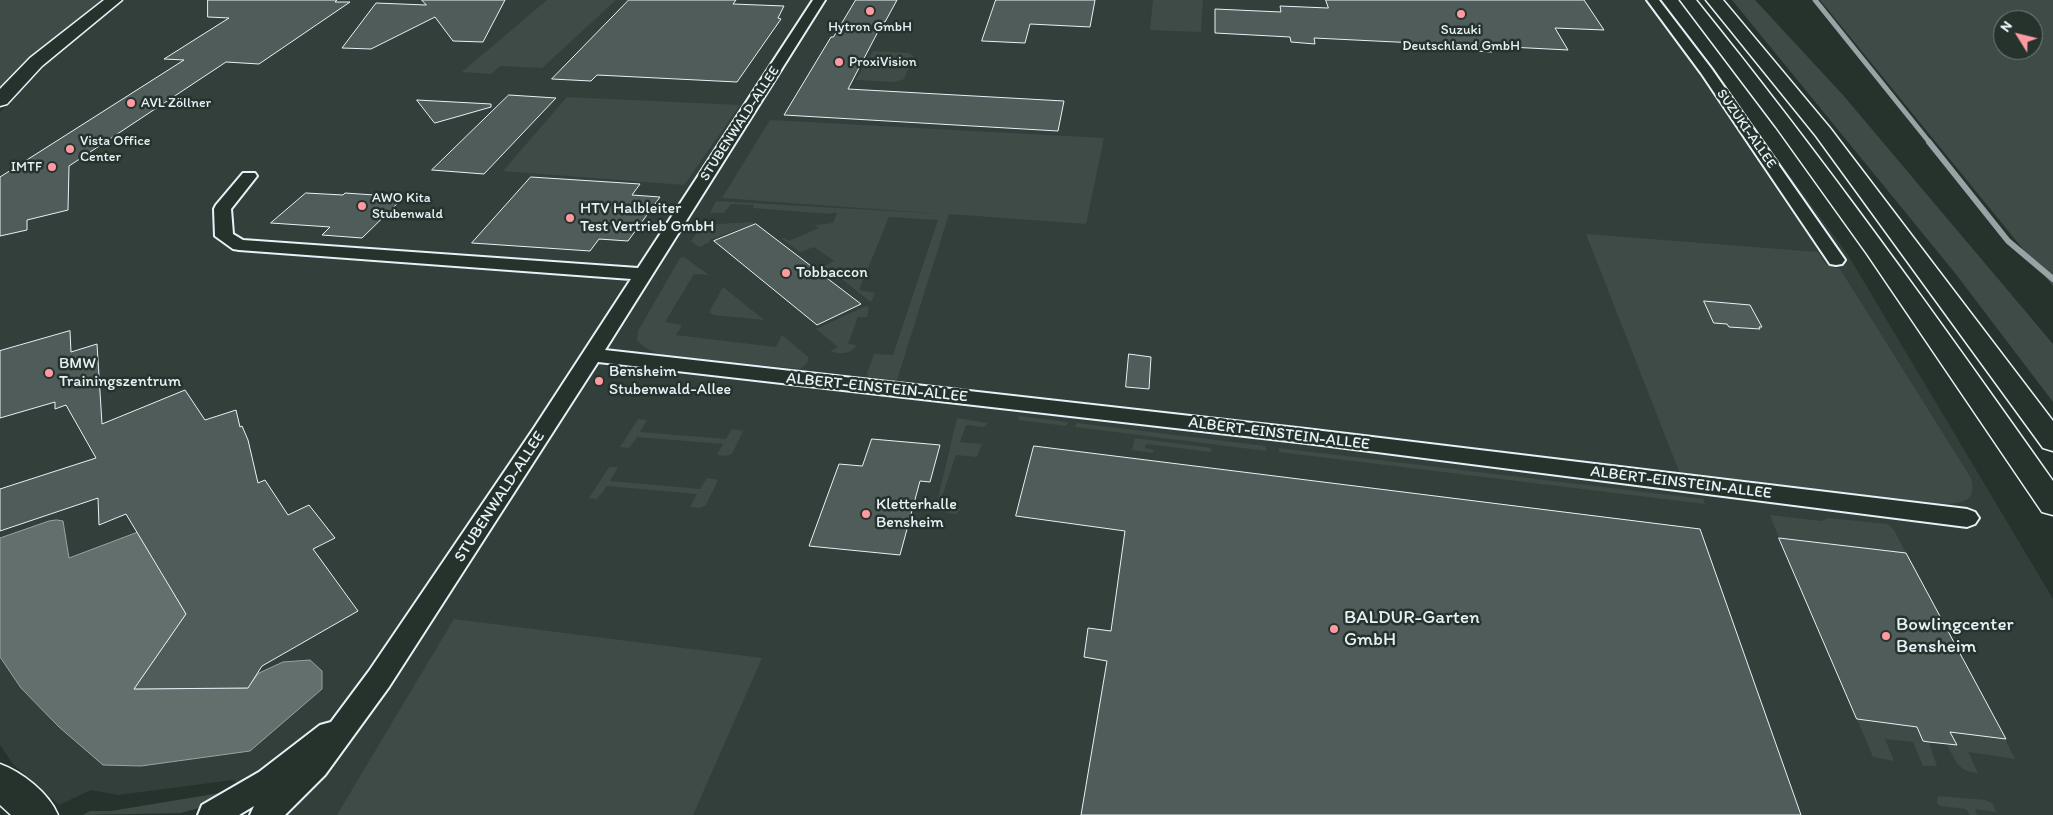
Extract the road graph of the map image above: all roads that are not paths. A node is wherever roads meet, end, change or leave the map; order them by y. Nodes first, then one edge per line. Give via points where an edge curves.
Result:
1 (114, 0) edge
2 (819, 0) edge
3 (1653, 0) edge
4 (1688, 0) edge
5 (1714, 0) edge
6 (0, 100) edge
7 (249, 176) dead end
8 (1836, 260) dead end
9 (644, 274) junction
10 (591, 356) junction
11 (2053, 441) edge
12 (2053, 504) edge
13 (1967, 518) dead end
14 (352, 716) junction
15 (0, 781) edge
16 (39, 815) edge
17 (213, 815) edge
18 (266, 815) edge

1 - 6 main road via 36,62
2 - 9 street, STUBENWALD-ALLEE
3 - 8 street, SUZUKI-ALLEE
4 - 12 main road via 1758,87 1922,312
5 - 11 main road via 1822,132
7 - 9 street via 222,209 224,236 239,245
9 - 10 street, STUBENWALD-ALLEE
10 - 13 street, ALBERT-EINSTEIN-ALLEE via 1306,436
10 - 14 street, STUBENWALD-ALLEE via 469,546
14 - 17 street, STUBENWALD-ALLEE via 269,781
14 - 18 street, STUBENWALD-ALLEE via 315,766
15 - 16 main road

